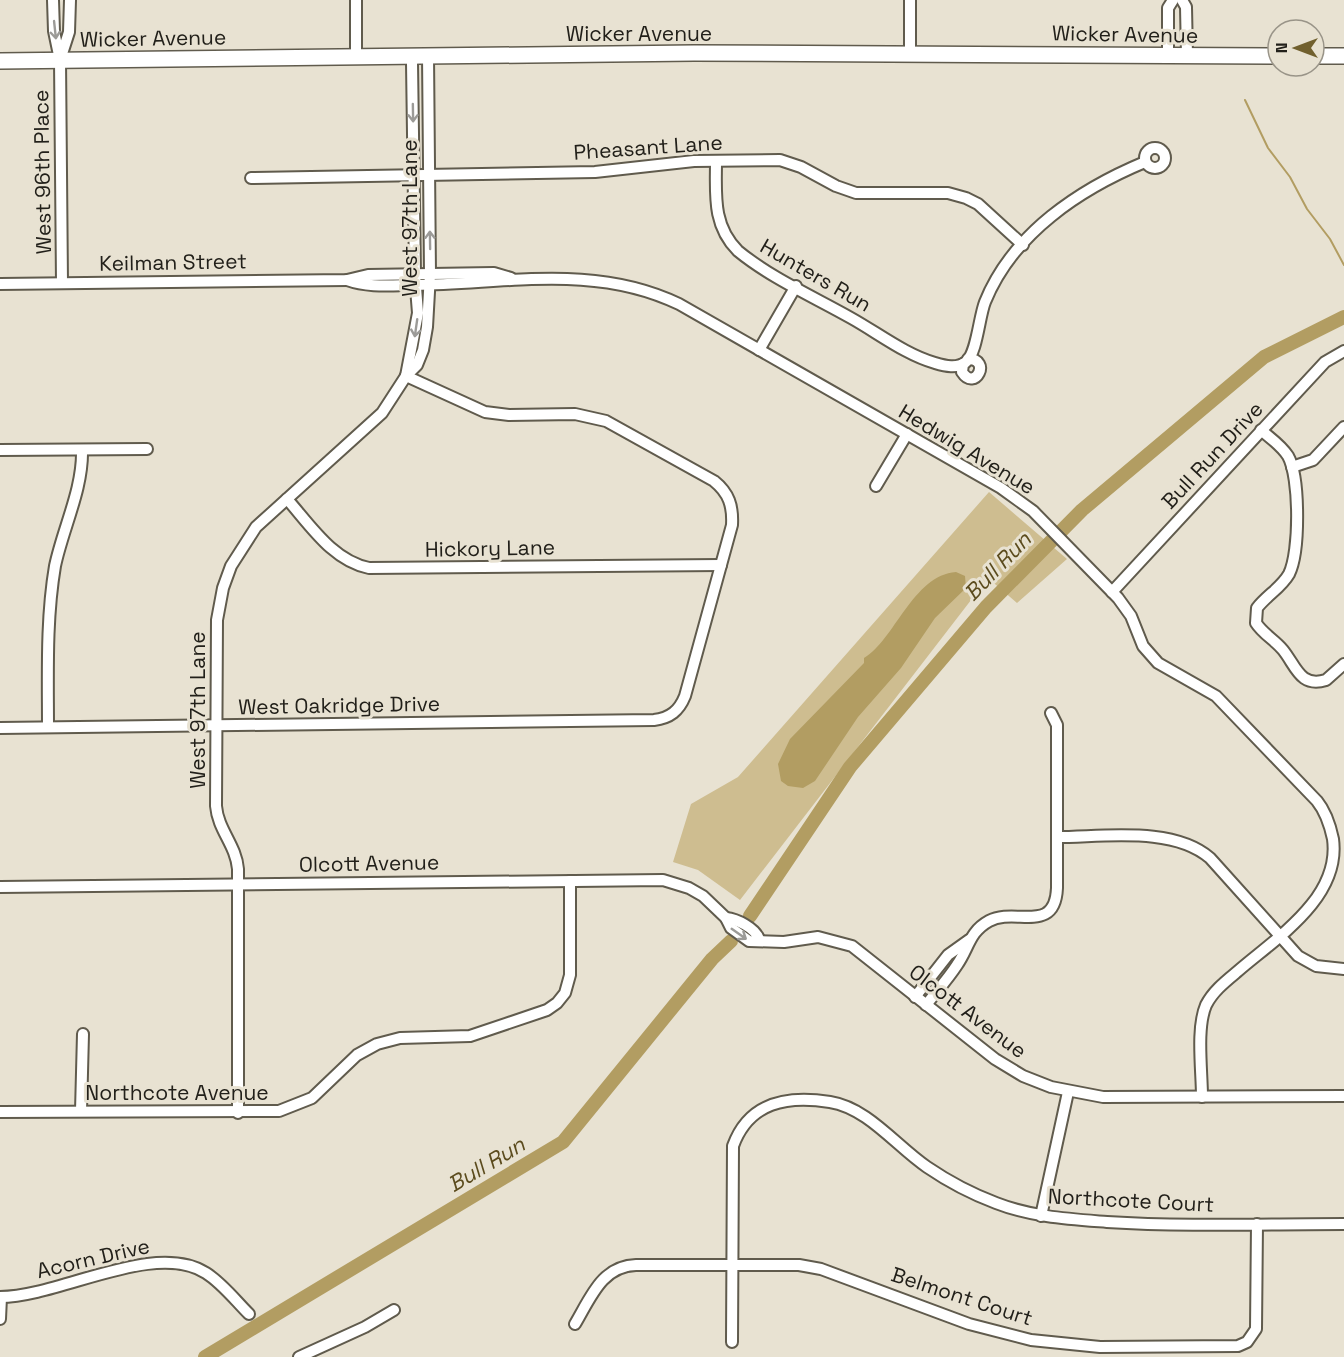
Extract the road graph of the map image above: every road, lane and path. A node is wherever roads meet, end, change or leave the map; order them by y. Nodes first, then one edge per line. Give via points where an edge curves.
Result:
1 (53, 0) edge
2 (70, 0) edge
3 (356, 0) edge
4 (910, 0) edge
5 (1173, 0) edge
6 (1182, 0) edge
7 (910, 53) junction
8 (422, 55) junction
9 (356, 56) junction
10 (1168, 56) junction
11 (1187, 56) junction
12 (1266, 56) edge
13 (1326, 56) edge
14 (1344, 56) edge
15 (60, 60) junction
16 (0, 62) edge
17 (716, 161) junction
18 (1145, 162) dead end
19 (429, 174) junction
20 (414, 175) junction
21 (251, 178) dead end
22 (1023, 245) junction
23 (423, 280) junction
24 (63, 283) junction
25 (0, 284) edge
26 (796, 286) junction
27 (759, 350) junction
28 (1344, 351) edge
29 (406, 376) junction
30 (1344, 427) edge
31 (1261, 430) junction
32 (907, 434) junction
33 (147, 449) dead end
34 (0, 450) edge
35 (82, 450) junction
36 (1293, 467) junction
37 (876, 486) dead end
38 (287, 499) junction
39 (721, 565) junction
40 (1112, 592) junction
41 (1344, 664) edge
42 (1051, 713) dead end
43 (216, 725) junction
44 (0, 728) edge
45 (48, 728) junction
46 (1057, 837) junction
47 (570, 881) junction
48 (239, 884) junction
49 (0, 887) edge
50 (1279, 936) junction
51 (969, 940) junction
52 (1344, 969) edge
53 (915, 997) junction
54 (926, 1005) junction
55 (83, 1034) dead end
56 (1068, 1092) junction
57 (1344, 1096) edge
58 (1202, 1097) junction
59 (0, 1112) edge
60 (81, 1112) junction
61 (238, 1113) junction
62 (1041, 1216) junction
63 (1257, 1224) junction
64 (1344, 1224) edge
65 (732, 1264) junction
66 (0, 1297) edge
67 (394, 1310) dead end
68 (249, 1314) dead end
69 (0, 1319) edge
70 (575, 1324) dead end
71 (732, 1342) dead end
72 (299, 1357) edge

1 -> 15 street, West 96th Place
2 - 15 street, West 96th Place via 69,32
3 - 9 street
4 - 7 street
5 - 10 street via 1168,8
6 - 11 street via 1186,7
7 - 8 highway, Wicker Avenue
7 - 10 highway, Wicker Avenue
8 - 9 highway, Wicker Avenue
8 - 19 street, West 97th Lane
8 -> 20 street, West 97th Lane
9 - 15 highway, Wicker Avenue
10 - 11 highway, Wicker Avenue
11 - 12 highway, Wicker Avenue
13 - 14 highway
15 - 16 highway, Wicker Avenue
15 - 24 street, West 96th Place
17 - 19 street, Pheasant Lane via 606,172
17 - 22 street, Pheasant Lane via 786,162 856,193 960,196 978,204
17 - 26 street, Hunters Run via 717,211 727,239 744,256
18 - 22 street via 1105,179 1071,200
19 - 20 street, Pheasant Lane
23 -> 19 street, West 97th Lane
20 - 21 street, Pheasant Lane
20 - 23 street, West 97th Lane
22 - 26 street, Hunters Run via 989,293 966,361 951,367 921,358
23 - 24 street, Keilman Street via 360,285 347,280
23 - 27 street, Hedwig Avenue via 493,283 513,278 588,279 643,289 679,304
23 - 29 street, West 97th Lane via 425,341 417,365
24 - 25 street, Keilman Street
26 - 27 street
27 - 32 street, Hedwig Avenue
28 - 31 street, Bull Run Drive via 1324,362
29 - 38 street, West 97th Lane via 382,412
29 - 39 street via 485,412 575,414 606,421 714,481 730,500 732,525
30 - 36 street via 1313,460
31 - 36 street via 1284,450
31 - 40 street, Bull Run Drive
32 - 37 street
32 - 40 street, Hedwig Avenue via 1012,495 1051,528
33 - 35 street
34 - 35 street
35 - 45 street via 81,472 51,592
36 - 41 street via 1293,563 1282,583 1257,608 1254,618 1259,628 1286,653 1297,673 1311,682 1329,679
38 - 39 street, Hickory Lane via 337,554 369,568
38 - 43 street, West 97th Lane via 249,535 226,577 217,620
39 - 43 street, West Oakridge Drive via 685,696 676,712 665,718
40 - 50 street, Hedwig Avenue via 1127,609 1152,658 1169,672 1216,696 1323,808 1334,850 1328,877 1312,903
42 - 46 street via 1057,725
43 - 45 street, West Oakridge Drive
43 - 48 street, West 97th Lane via 217,813 236,855
44 - 45 street, West Oakridge Drive
46 - 50 street via 1160,837 1193,845 1210,858
46 - 51 street via 1057,893 1051,909 1036,917 992,920
47 - 48 street, Olcott Avenue
47 - 53 street, Olcott Avenue via 671,882 700,894 726,918 731,928 749,941 818,937 844,943
47 - 61 street, Northcote Avenue via 569,982 552,1008 470,1036 384,1041 357,1055 300,1105 279,1111
48 - 49 street, Olcott Avenue
48 - 61 street, West 97th Lane
50 - 52 street via 1309,963
50 - 58 street, Hedwig Avenue via 1223,984 1207,1004 1202,1029
51 - 53 street via 948,955
51 - 54 street via 958,964
53 - 54 street, Olcott Avenue
54 - 56 street, Olcott Avenue via 1016,1072
55 - 60 street
56 - 58 street, Olcott Avenue via 1103,1097
56 - 62 street
57 - 58 street, Olcott Avenue
59 - 60 street, Northcote Avenue
60 - 61 street, Northcote Avenue
62 - 63 street, Northcote Court via 1160,1224
62 - 65 street, Northcote Court via 996,1203 951,1182 843,1105 780,1102 754,1113 742,1126 733,1146
63 - 64 street, Northcote Court
63 - 65 street, Belmont Court via 1256,1329 1247,1342 1230,1347 1100,1347 1031,1340 969,1324 821,1269
65 - 70 street, Belmont Court via 618,1268 600,1282
65 - 71 street, Northcote Court
66 - 68 street, Acorn Drive via 141,1265 173,1262 212,1277
66 - 69 street
67 - 72 street

